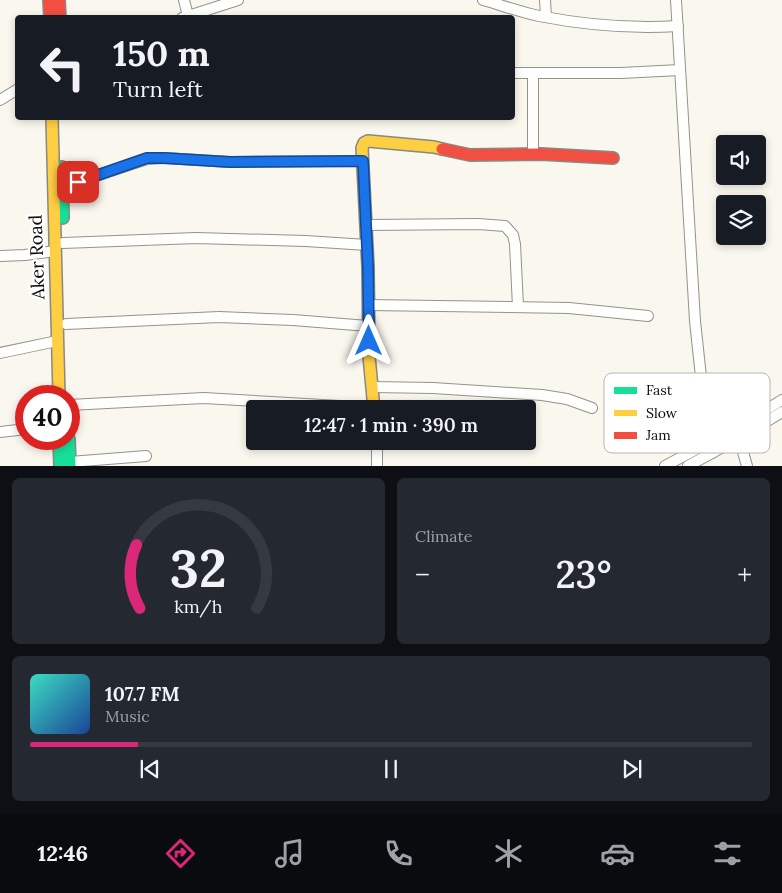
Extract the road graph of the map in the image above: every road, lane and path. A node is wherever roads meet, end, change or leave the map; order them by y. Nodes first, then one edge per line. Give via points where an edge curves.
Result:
1 (49, 0) edge
2 (59, 0) edge
3 (184, 0) edge
4 (238, 0) edge
5 (483, 0) edge
6 (545, 0) edge
7 (676, 0) edge
8 (50, 15) edge
9 (60, 15) edge
10 (185, 15) edge
11 (191, 15) edge
12 (546, 17) junction
13 (678, 26) junction
14 (680, 70) junction
15 (515, 73) edge
16 (533, 73) junction
17 (15, 91) edge
18 (0, 100) edge
19 (52, 120) edge
20 (61, 120) edge
21 (533, 154) junction
22 (613, 158) dead end
23 (363, 161) junction
24 (62, 188) junction
25 (366, 225) junction
26 (367, 245) junction
27 (59, 247) junction
28 (0, 256) edge
29 (60, 292) junction
30 (368, 305) junction
31 (518, 307) junction
32 (648, 316) dead end
33 (66, 324) junction
34 (368, 326) junction
35 (58, 341) junction
36 (0, 353) edge
37 (701, 373) edge
38 (59, 385) edge
39 (68, 385) edge
40 (372, 387) junction
41 (246, 400) edge
42 (373, 400) edge
43 (782, 400) edge
44 (80, 404) edge
45 (770, 407) edge
46 (592, 408) dead end
47 (782, 412) edge
48 (770, 419) edge
49 (15, 430) edge
50 (0, 432) edge
51 (63, 450) edge
52 (68, 450) edge
53 (377, 450) edge
54 (688, 453) edge
55 (712, 453) edge
56 (743, 453) edge
57 (146, 456) dead end
58 (67, 464) edge
59 (377, 466) edge
60 (665, 466) edge
61 (688, 466) edge
62 (747, 466) edge

1 - 8 street
2 - 9 street
3 - 10 street
4 - 11 street
5 - 12 street
6 - 12 street
7 - 13 street
12 - 13 street via 607,26
13 - 14 street
14 - 16 street
14 - 37 street
15 - 16 street
16 - 21 street
17 - 18 street
19 - 27 street, Aker Road
20 - 24 street, Aker Road
21 - 22 street
21 - 23 street via 470,154 368,141 362,148
23 - 24 street via 230,162 147,158
23 - 25 street
24 - 27 street, Aker Road
25 - 26 street
25 - 31 street via 505,226 513,235 515,244
26 - 27 street via 196,238
26 - 30 street
27 - 28 street via 24,255
27 - 29 street, Aker Road
29 - 33 street, Aker Road
29 - 35 street, Aker Road
30 - 31 street
30 - 34 street
31 - 32 street via 569,308
33 - 34 street via 219,317
33 - 39 street, Aker Road
34 - 40 street
35 - 36 street
35 - 38 street, Aker Road
40 - 42 street
40 - 46 street via 542,395
41 - 44 street via 204,398
43 - 45 street
47 - 48 street
49 - 50 street
51 - 58 street
52 - 58 street
53 - 59 street
54 - 60 street
55 - 61 street
56 - 62 street
57 - 58 street

